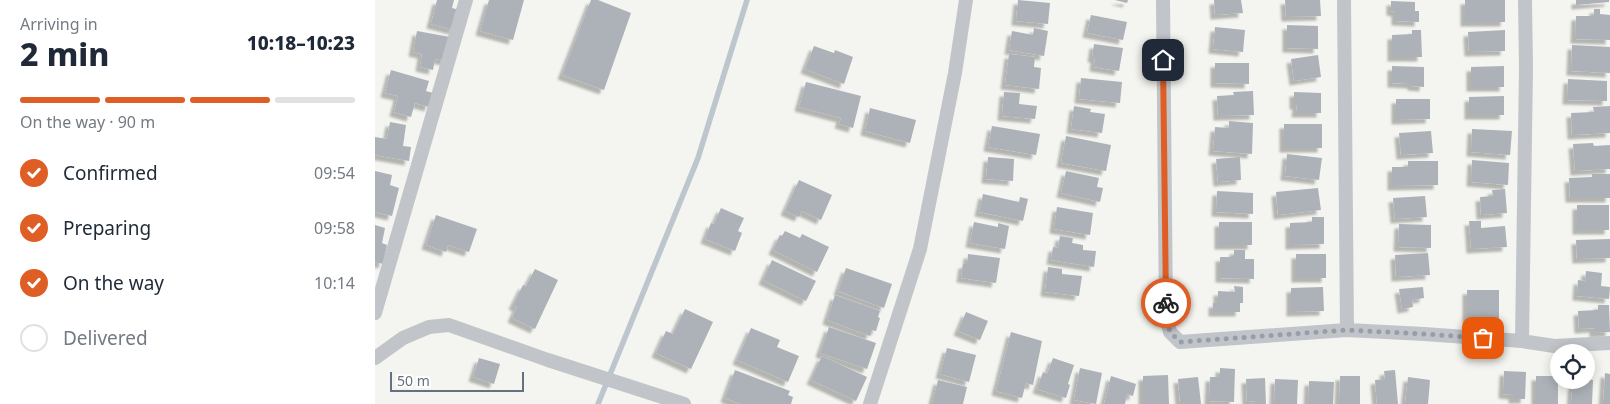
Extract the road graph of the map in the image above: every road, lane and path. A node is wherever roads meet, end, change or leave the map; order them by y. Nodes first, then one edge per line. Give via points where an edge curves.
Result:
1 (466, 0) edge
2 (966, 0) edge
3 (1163, 0) edge
4 (1344, 0) edge
5 (1525, 0) edge
6 (375, 313) edge
7 (1347, 330) junction
8 (1522, 341) junction
9 (1610, 343) edge
10 (375, 358) edge
11 (684, 404) edge
12 (870, 404) edge

1 - 6 street
2 - 12 street via 920,249
3 - 7 street via 1166,317 1170,332 1180,342
4 - 7 street
5 - 8 street
7 - 8 street
8 - 9 street via 1554,346
10 - 11 street via 403,338 429,327 449,325

